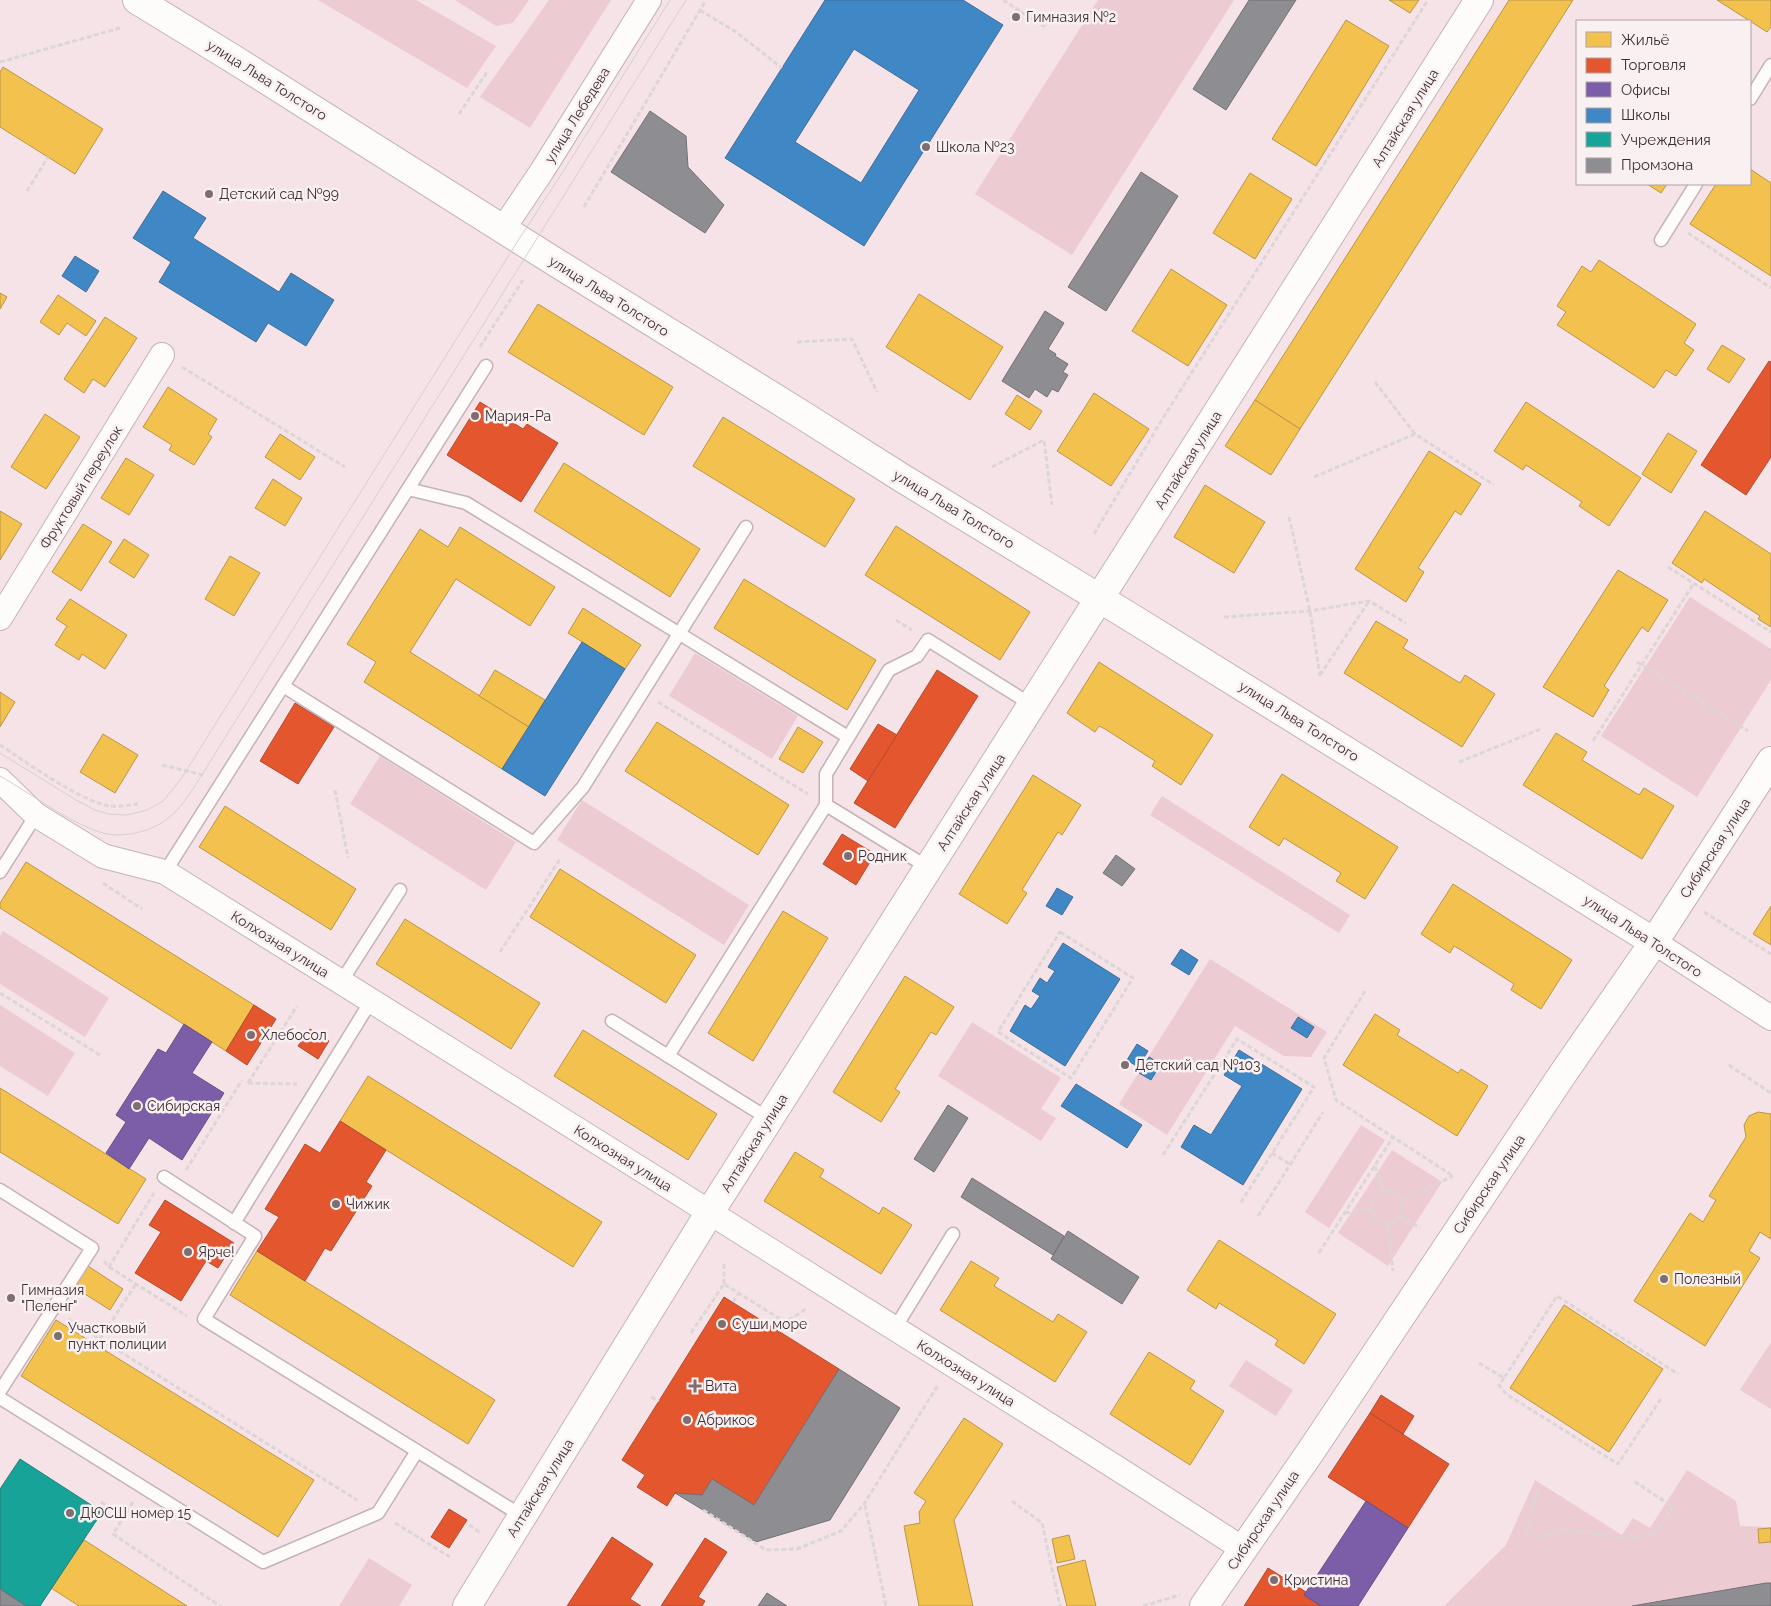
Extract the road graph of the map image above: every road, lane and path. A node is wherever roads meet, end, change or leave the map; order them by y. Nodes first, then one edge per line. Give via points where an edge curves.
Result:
1 (648, 0) edge
2 (706, 0) edge
3 (1003, 0) edge
4 (1428, 0) edge
5 (1479, 0) edge
6 (146, 2) edge
7 (700, 10) junction
8 (1045, 26) dead end
9 (120, 28) dead end
10 (0, 62) edge
11 (1771, 65) edge
12 (782, 68) dead end
13 (487, 72) dead end
14 (1751, 97) edge
15 (460, 114) dead end
16 (48, 157) dead end
17 (1695, 185) edge
18 (27, 191) dead end
19 (584, 207) dead end
20 (1672, 223) junction
21 (503, 229) junction
22 (1661, 240) dead end
23 (522, 280) dead end
24 (1771, 288) edge
25 (797, 342) dead end
26 (162, 355) joint
27 (486, 366) joint
28 (1375, 382) dead end
29 (877, 392) dead end
30 (1415, 434) junction
31 (345, 467) dead end
32 (992, 467) dead end
33 (1314, 477) dead end
34 (1494, 485) dead end
35 (408, 490) junction
36 (1052, 506) dead end
37 (1289, 517) dead end
38 (746, 527) dead end
39 (1094, 534) dead end
40 (1668, 567) dead end
41 (1694, 583) junction
42 (1100, 598) junction
43 (1369, 601) junction
44 (1310, 611) junction
45 (1224, 617) dead end
46 (0, 618) edge
47 (1406, 623) dead end
48 (1771, 632) edge
49 (679, 633) junction
50 (1637, 662) dead end
51 (1642, 665) junction
52 (282, 686) junction
53 (642, 692) junction
54 (1032, 705) junction
55 (1541, 729) dead end
56 (1748, 731) dead end
57 (848, 737) junction
58 (1593, 741) dead end
59 (0, 745) edge
60 (1771, 761) edge
61 (1459, 762) dead end
62 (162, 765) dead end
63 (0, 780) edge
64 (224, 780) junction
65 (335, 790) dead end
66 (138, 804) dead end
67 (826, 805) junction
68 (36, 815) junction
69 (348, 858) dead end
70 (560, 859) dead end
71 (929, 868) junction
72 (0, 872) edge
73 (165, 872) junction
74 (400, 890) dead end
75 (1703, 912) dead end
76 (1654, 942) junction
77 (500, 952) dead end
78 (1771, 954) edge
79 (341, 982) junction
80 (1365, 991) dead end
81 (0, 993) edge
82 (372, 1001) junction
83 (297, 1006) dead end
84 (1771, 1018) edge
85 (612, 1021) dead end
86 (100, 1055) dead end
87 (668, 1056) junction
88 (1729, 1065) dead end
89 (1071, 1078) joint
90 (242, 1080) dead end
91 (320, 1085) junction
92 (1771, 1093) edge
93 (1323, 1112) dead end
94 (769, 1119) junction
95 (1393, 1137) junction
96 (1272, 1153) junction
97 (1163, 1155) dead end
98 (1291, 1165) junction
99 (1375, 1165) junction
100 (164, 1178) joint
101 (176, 1185) junction
102 (0, 1190) edge
103 (1382, 1191) junction
104 (1402, 1200) junction
105 (1240, 1204) dead end
106 (1371, 1209) junction
107 (710, 1212) junction
108 (1345, 1213) junction
109 (1258, 1216) dead end
110 (1400, 1216) junction
111 (234, 1223) junction
112 (1388, 1223) junction
113 (1420, 1228) dead end
114 (953, 1234) dead end
115 (92, 1248) junction
116 (1318, 1253) dead end
117 (724, 1263) dead end
118 (109, 1267) junction
119 (1393, 1270) dead end
120 (136, 1284) junction
121 (724, 1284) junction
122 (739, 1293) junction
123 (733, 1302) dead end
124 (53, 1309) junction
125 (806, 1309) dead end
126 (204, 1319) junction
127 (895, 1328) junction
128 (691, 1333) dead end
129 (100, 1339) junction
130 (1480, 1363) dead end
131 (1678, 1374) dead end
132 (1504, 1378) junction
133 (938, 1384) dead end
134 (0, 1391) edge
135 (651, 1397) dead end
136 (1662, 1397) dead end
137 (0, 1398) edge
138 (658, 1401) dead end
139 (417, 1452) junction
140 (1634, 1481) dead end
141 (142, 1487) junction
142 (1538, 1491) dead end
143 (1012, 1501) dead end
144 (101, 1502) dead end
145 (864, 1504) junction
146 (703, 1510) dead end
147 (378, 1513) junction
148 (124, 1516) junction
149 (522, 1516) junction
150 (1243, 1549) junction
151 (450, 1557) dead end
152 (1194, 1600) edge
153 (220, 1606) edge
154 (467, 1606) edge
155 (886, 1606) edge
156 (1060, 1606) edge
157 (1143, 1606) edge

1 - 21 street, улица Лебедева
2 - 7 path
3 - 8 path
4 - 39 path via 1168,410
5 - 42 main road, Алтайская улица
6 - 21 main road, улица Льва Толстого
7 - 12 path via 736,32
7 - 19 path
9 - 10 path
11 - 14 lane
13 - 15 path
16 - 18 path
17 - 20 lane
20 - 22 lane
20 - 24 path
21 - 42 main road, улица Льва Толстого
23 - 27 path via 474,358
25 - 29 path via 852,339
26 - 31 path
26 - 46 street, Фруктовый переулок
27 - 35 lane
28 - 30 path
30 - 33 path
30 - 34 path
32 - 36 path via 1044,440
35 - 49 lane via 466,502
35 - 52 lane
37 - 44 path
38 - 49 lane
40 - 41 path
41 - 48 path
41 - 51 path
42 - 54 main road, Алтайская улица
42 - 76 main road, улица Льва Толстого
43 - 44 path
43 - 44 path via 1320,676
43 - 47 path
44 - 45 path
49 - 53 lane
49 - 57 lane
50 - 51 path
51 - 56 path
51 - 58 path
52 - 53 lane via 534,843 583,787
52 - 64 lane
53 - 67 path
54 - 57 lane via 928,640 917,656 889,670
54 - 71 main road, Алтайская улица
55 - 61 path
57 - 67 lane via 826,774
59 - 66 path via 97,803 111,806
60 - 76 main road, Сибирская улица
62 - 64 path
63 - 68 street, Колхозная улица
64 - 73 lane
65 - 69 path
67 - 71 lane
67 - 87 lane
68 - 72 lane
68 - 73 street, Колхозная улица via 103,856
70 - 77 path
71 - 94 main road, Алтайская улица
73 - 79 street, Колхозная улица
74 - 79 lane
75 - 78 path
76 - 84 street, улица Льва Толстого
76 - 150 main road, Сибирская улица
79 - 82 street, Колхозная улица
80 - 95 path via 1324,1058 1336,1100
81 - 86 path
82 - 91 lane
82 - 107 street, Колхозная улица
83 - 91 path via 248,1084
85 - 87 lane
87 - 94 lane
88 - 92 path
89 - 89 path via 998,1032 1060,932 1133,978
90 - 101 path
91 - 111 lane
93 - 98 path
94 - 107 main road, Алтайская улица
95 - 99 path
95 - 104 path via 1453,1176
96 - 97 path via 1314,1088 1237,1039
96 - 98 path
96 - 105 path
98 - 109 path
99 - 103 path
99 - 108 path
100 - 101 lane
100 - 118 path
101 - 111 lane
102 - 115 lane
103 - 104 path via 1396,1193
103 - 106 path via 1372,1200
104 - 110 path
106 - 108 path
106 - 112 path via 1375,1218
107 - 127 street, Колхозная улица
107 - 149 main road, Алтайская улица
108 - 116 path
110 - 112 path
110 - 113 path
111 - 126 lane via 256,1236
112 - 119 path
114 - 127 lane
115 - 118 path
115 - 124 lane
117 - 121 path
118 - 120 path
120 - 126 path via 186,1316
120 - 129 path
121 - 122 path
121 - 128 path
122 - 123 path
122 - 125 path via 785,1322
124 - 129 path
124 - 134 lane
126 - 139 lane
127 - 150 street, Колхозная улица
129 - 147 path
130 - 132 path
131 - 132 path via 1557,1296
132 - 136 path via 1499,1385 1506,1394 1618,1464
133 - 145 path
135 - 138 path
137 - 141 lane
139 - 147 lane
139 - 149 lane
140 - 142 path via 1673,1507 1656,1533 1627,1539 1563,1530 1539,1537 1526,1531
141 - 147 lane via 263,1562
141 - 148 path
143 - 156 path via 1042,1522
144 - 148 path
145 - 146 path via 841,1530 797,1549 766,1550
145 - 155 path
147 - 151 path
148 - 153 path via 113,1534
149 - 154 main road, Алтайская улица
150 - 152 main road, Сибирская улица
152 - 157 path

